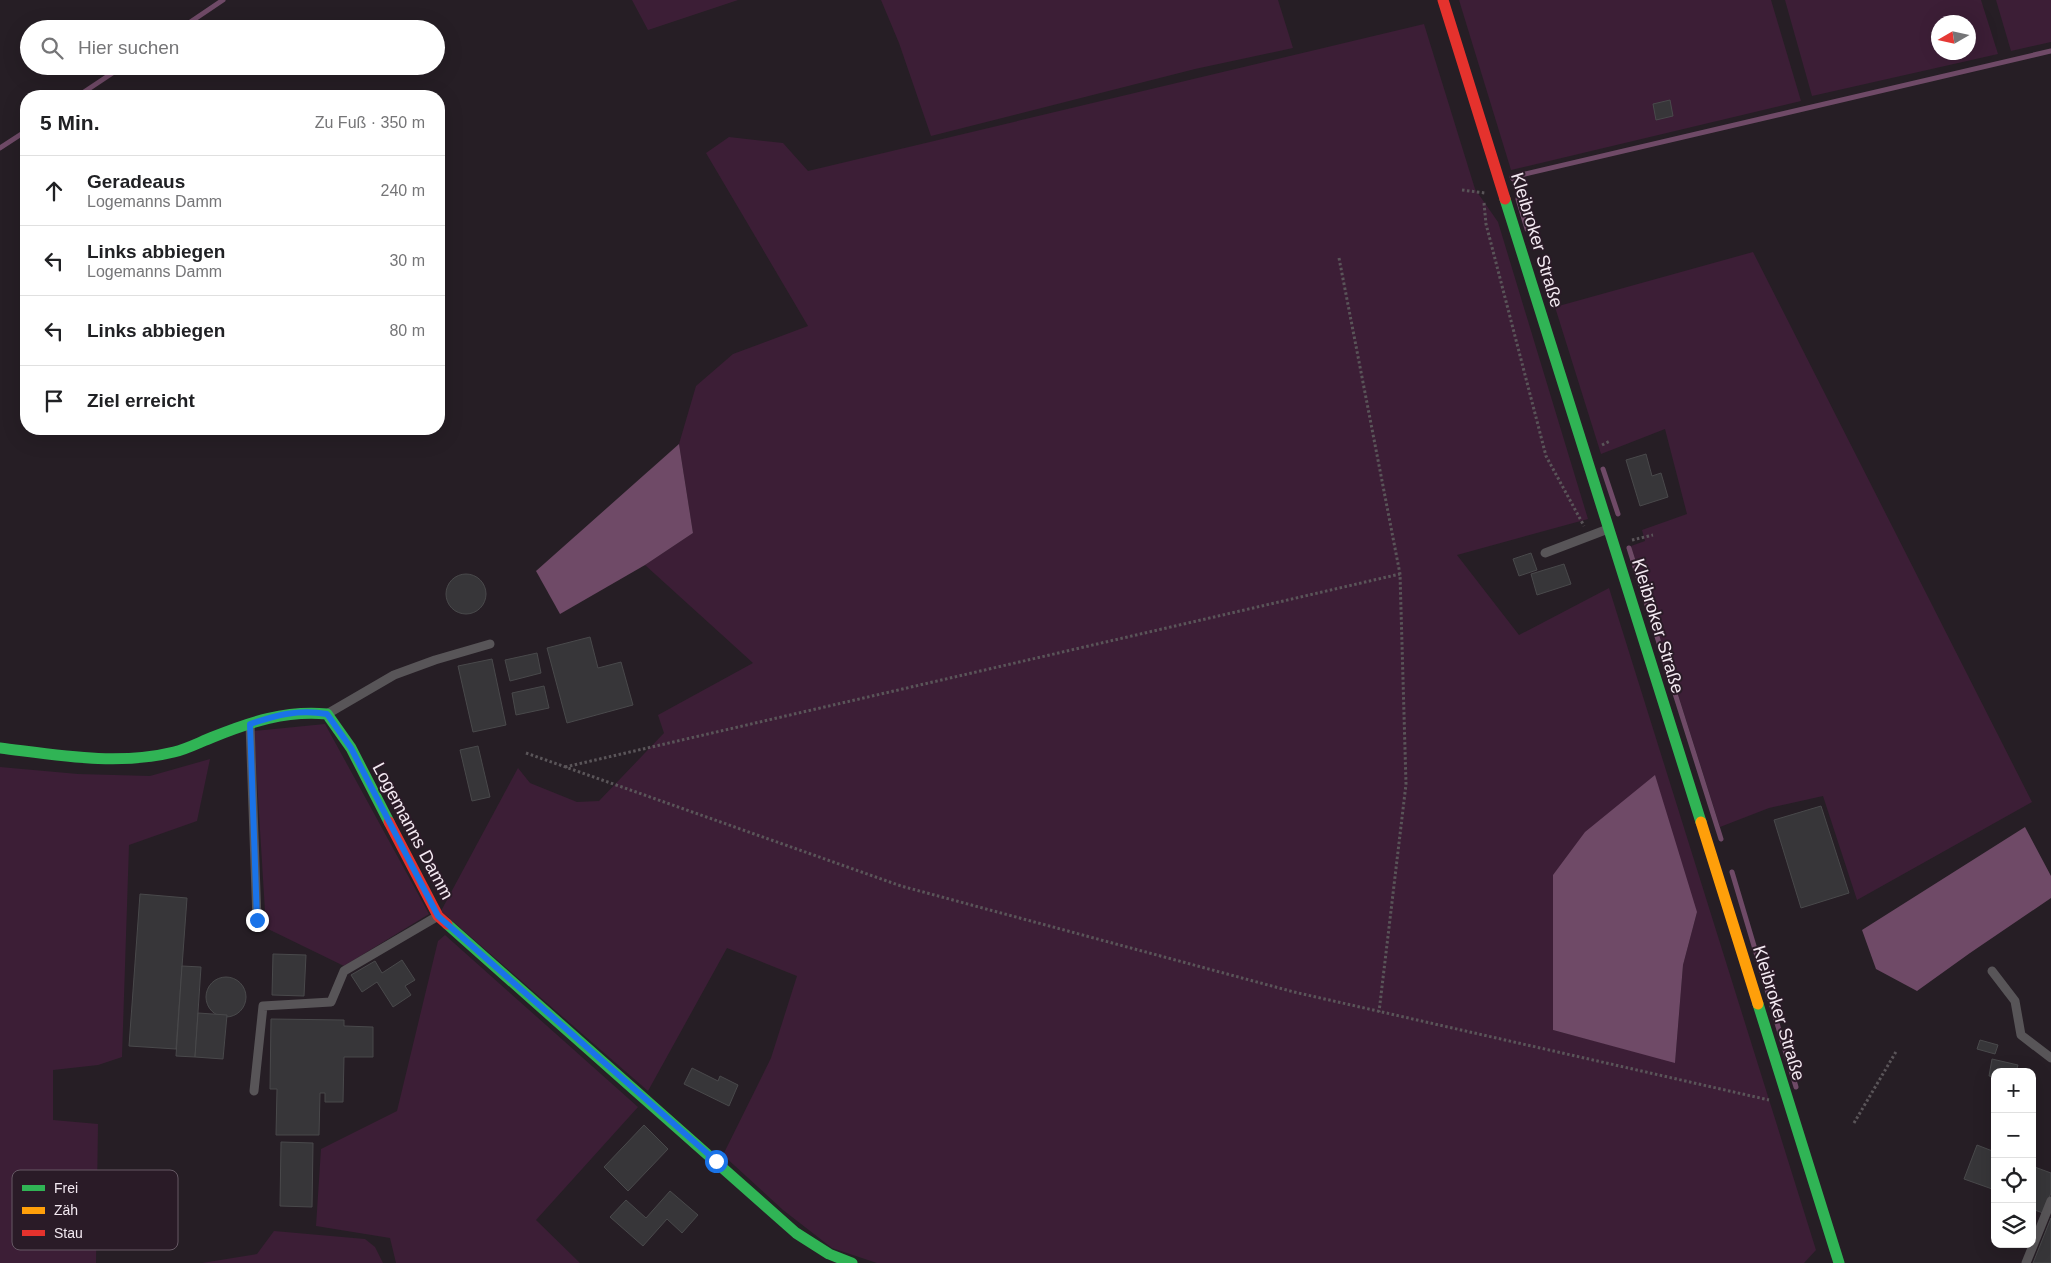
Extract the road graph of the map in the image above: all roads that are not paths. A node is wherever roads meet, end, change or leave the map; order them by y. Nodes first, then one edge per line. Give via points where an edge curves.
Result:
1 (1444, 0) edge
2 (1609, 528) junction
3 (1545, 553) dead end
4 (490, 644) dead end
5 (327, 714) junction
6 (250, 724) junction
7 (0, 748) edge
8 (438, 916) junction
9 (257, 920) dead end
10 (1992, 970) dead end
11 (2051, 1058) edge
12 (254, 1091) dead end
13 (2051, 1202) edge
14 (852, 1263) edge
15 (1840, 1263) edge
16 (2026, 1263) edge

1 - 2 street, Kleibroker Straße
2 - 3 lane
2 - 15 street, Kleibroker Straße
4 - 5 lane via 394,675
5 - 6 street via 286,713
5 - 8 street, Logemanns Damm via 351,748
6 - 7 street via 173,753 136,760 92,759
6 - 9 lane
8 - 12 lane via 344,970 331,1002 263,1006
8 - 14 street, Logemanns Damm via 796,1233
10 - 11 lane via 2015,1001 2021,1035
13 - 16 lane

